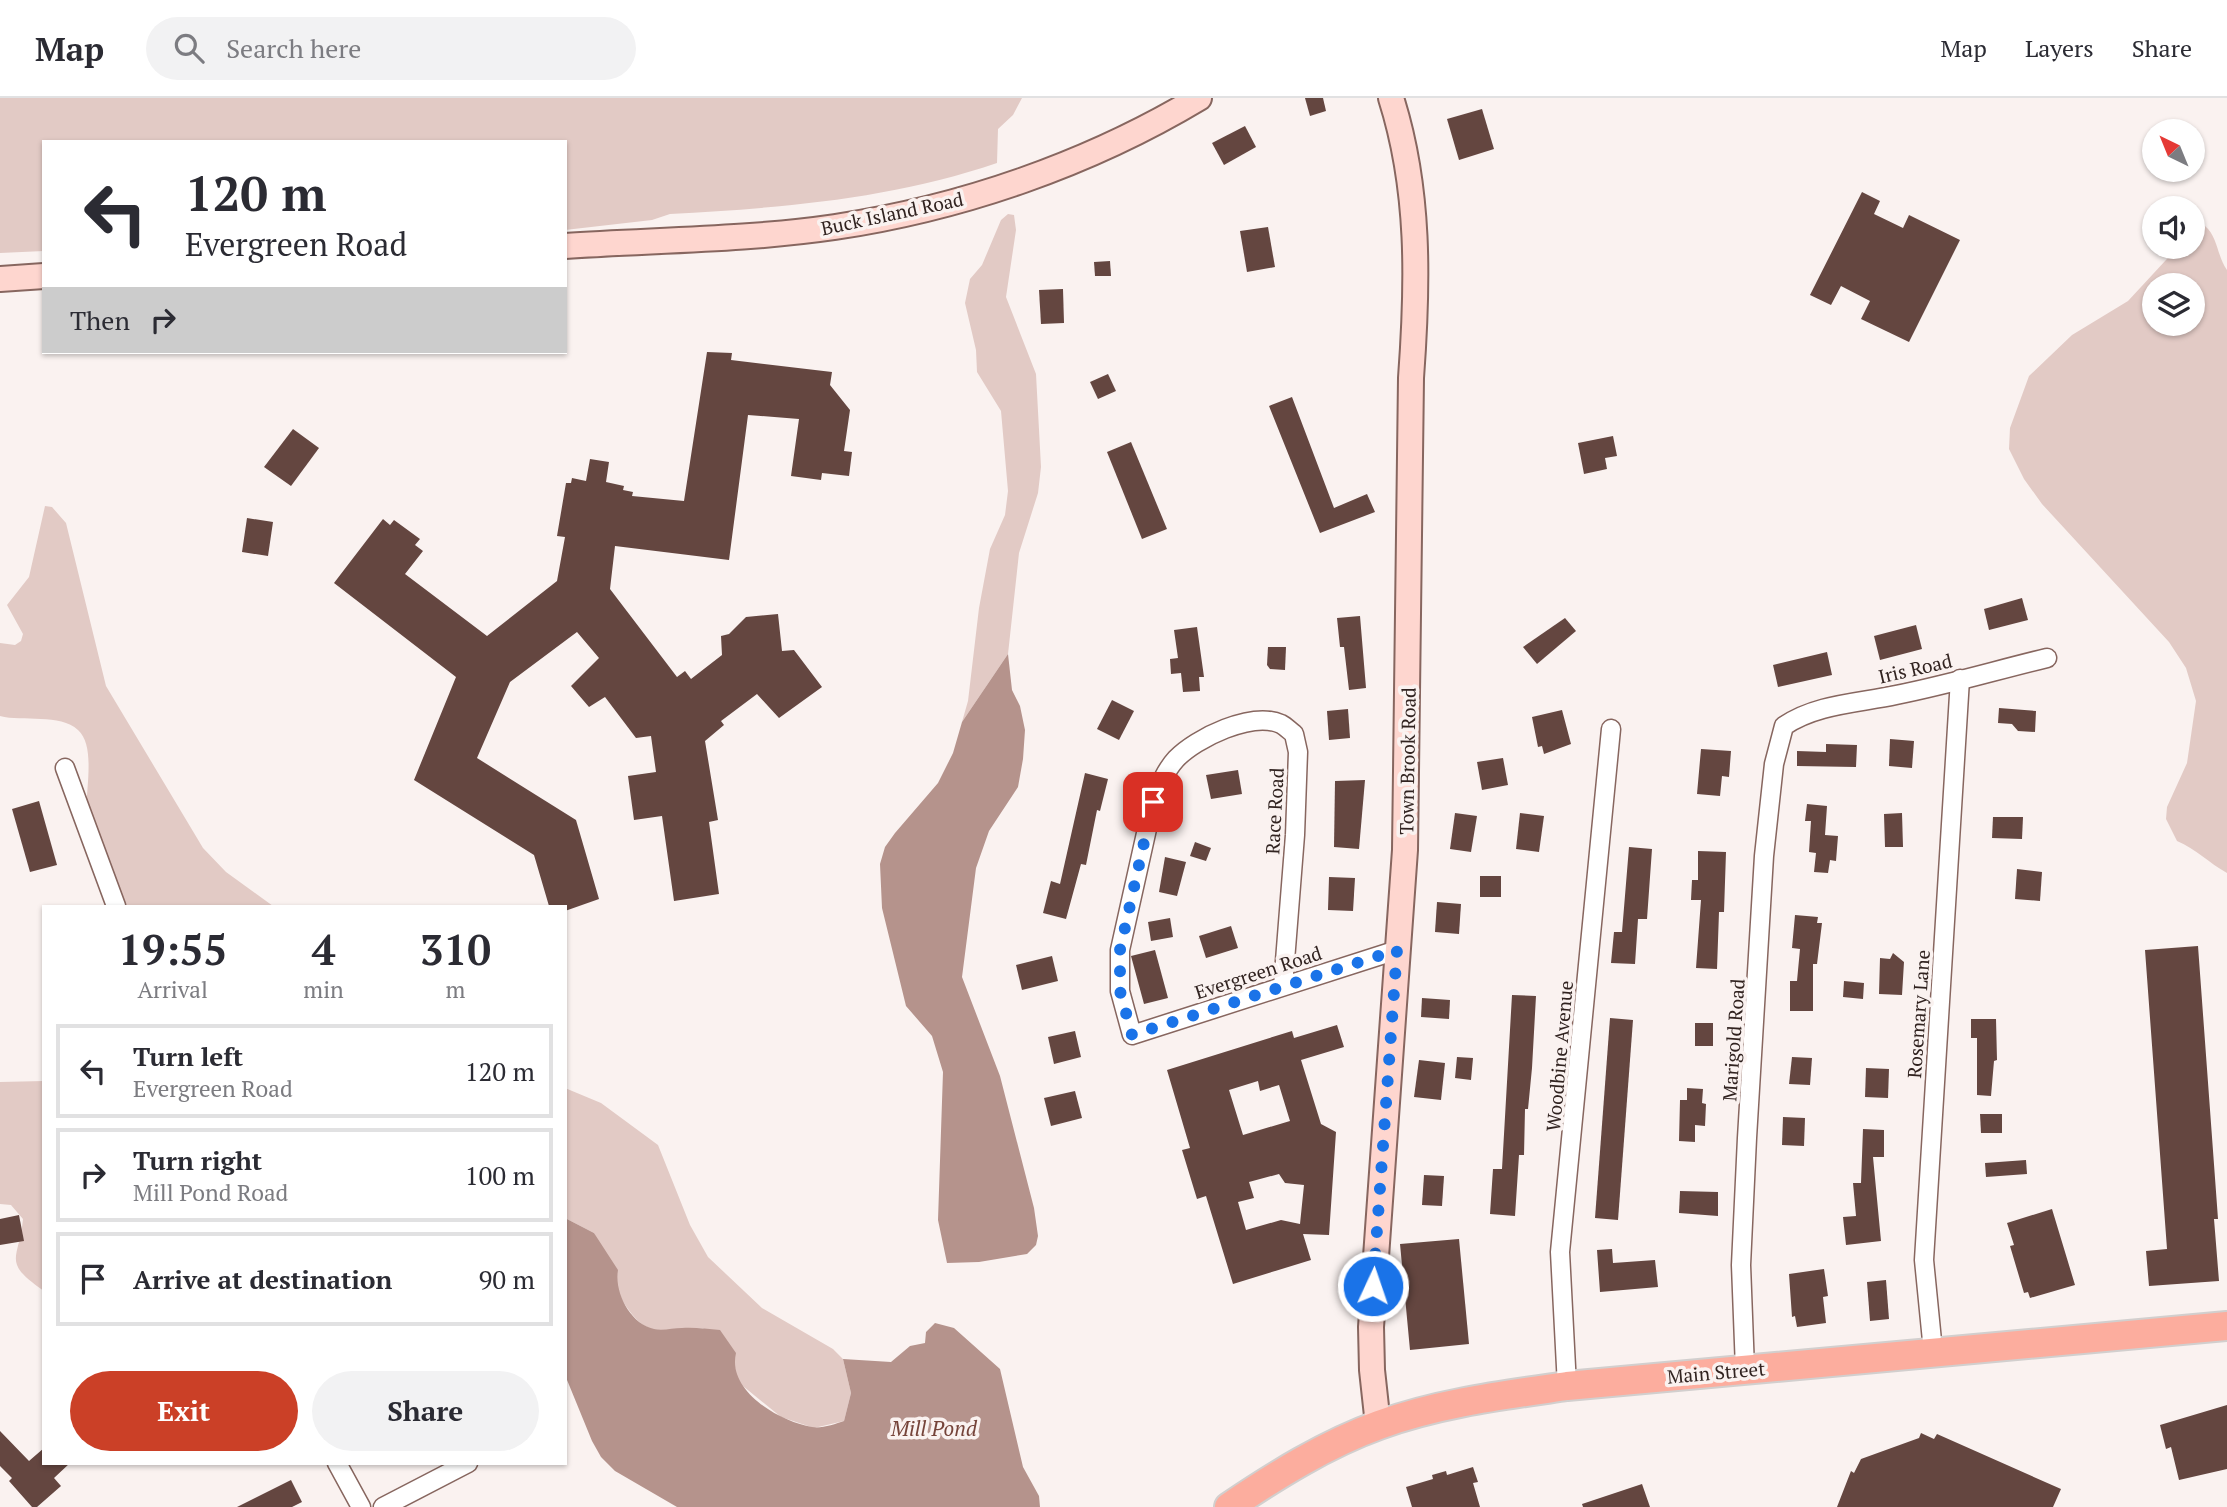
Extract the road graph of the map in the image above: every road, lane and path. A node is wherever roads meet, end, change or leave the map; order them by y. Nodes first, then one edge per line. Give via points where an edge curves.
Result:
1 (1199, 98) edge
2 (1391, 98) edge
3 (567, 246) edge
4 (42, 276) edge
5 (0, 279) edge
6 (2047, 659) dead end
7 (1960, 679) junction
8 (1793, 720) joint
9 (1611, 729) dead end
10 (65, 768) dead end
11 (116, 905) edge
12 (1397, 950) junction
13 (1283, 986) junction
14 (1132, 1035) joint
15 (2227, 1326) edge
16 (1933, 1351) junction
17 (1745, 1370) junction
18 (1567, 1386) junction
19 (1378, 1425) junction
20 (338, 1465) edge
21 (464, 1465) edge
22 (361, 1507) edge
23 (383, 1507) edge
24 (1229, 1507) edge

1 - 3 main road, Buck Island Road via 1060,165 921,211 786,233
2 - 12 main road, Town Brook Road via 1412,201 1416,302 1410,377 1405,849
4 - 5 main road
6 - 7 street, Iris Road
7 - 8 street, Iris Road via 1818,710
7 - 16 street, Rosemary Lane via 1924,1261
8 - 17 street, Marigold Road via 1778,738 1764,856 1741,1265
9 - 18 street, Woodbine Avenue via 1560,1252
10 - 11 street
12 - 13 street, Evergreen Road
12 - 19 main road, Town Brook Road via 1372,1313
13 - 14 street, Evergreen Road
13 - 14 street, Race Road via 1298,752 1294,734 1280,723 1260,722 1205,737 1175,760 1153,802 1120,950 1120,991
15 - 16 main road, Main Street
16 - 17 main road, Main Street
17 - 18 main road, Main Street
18 - 19 main road, Main Street via 1477,1400
19 - 24 main road, Main Street via 1304,1461
20 - 22 street
21 - 23 street

